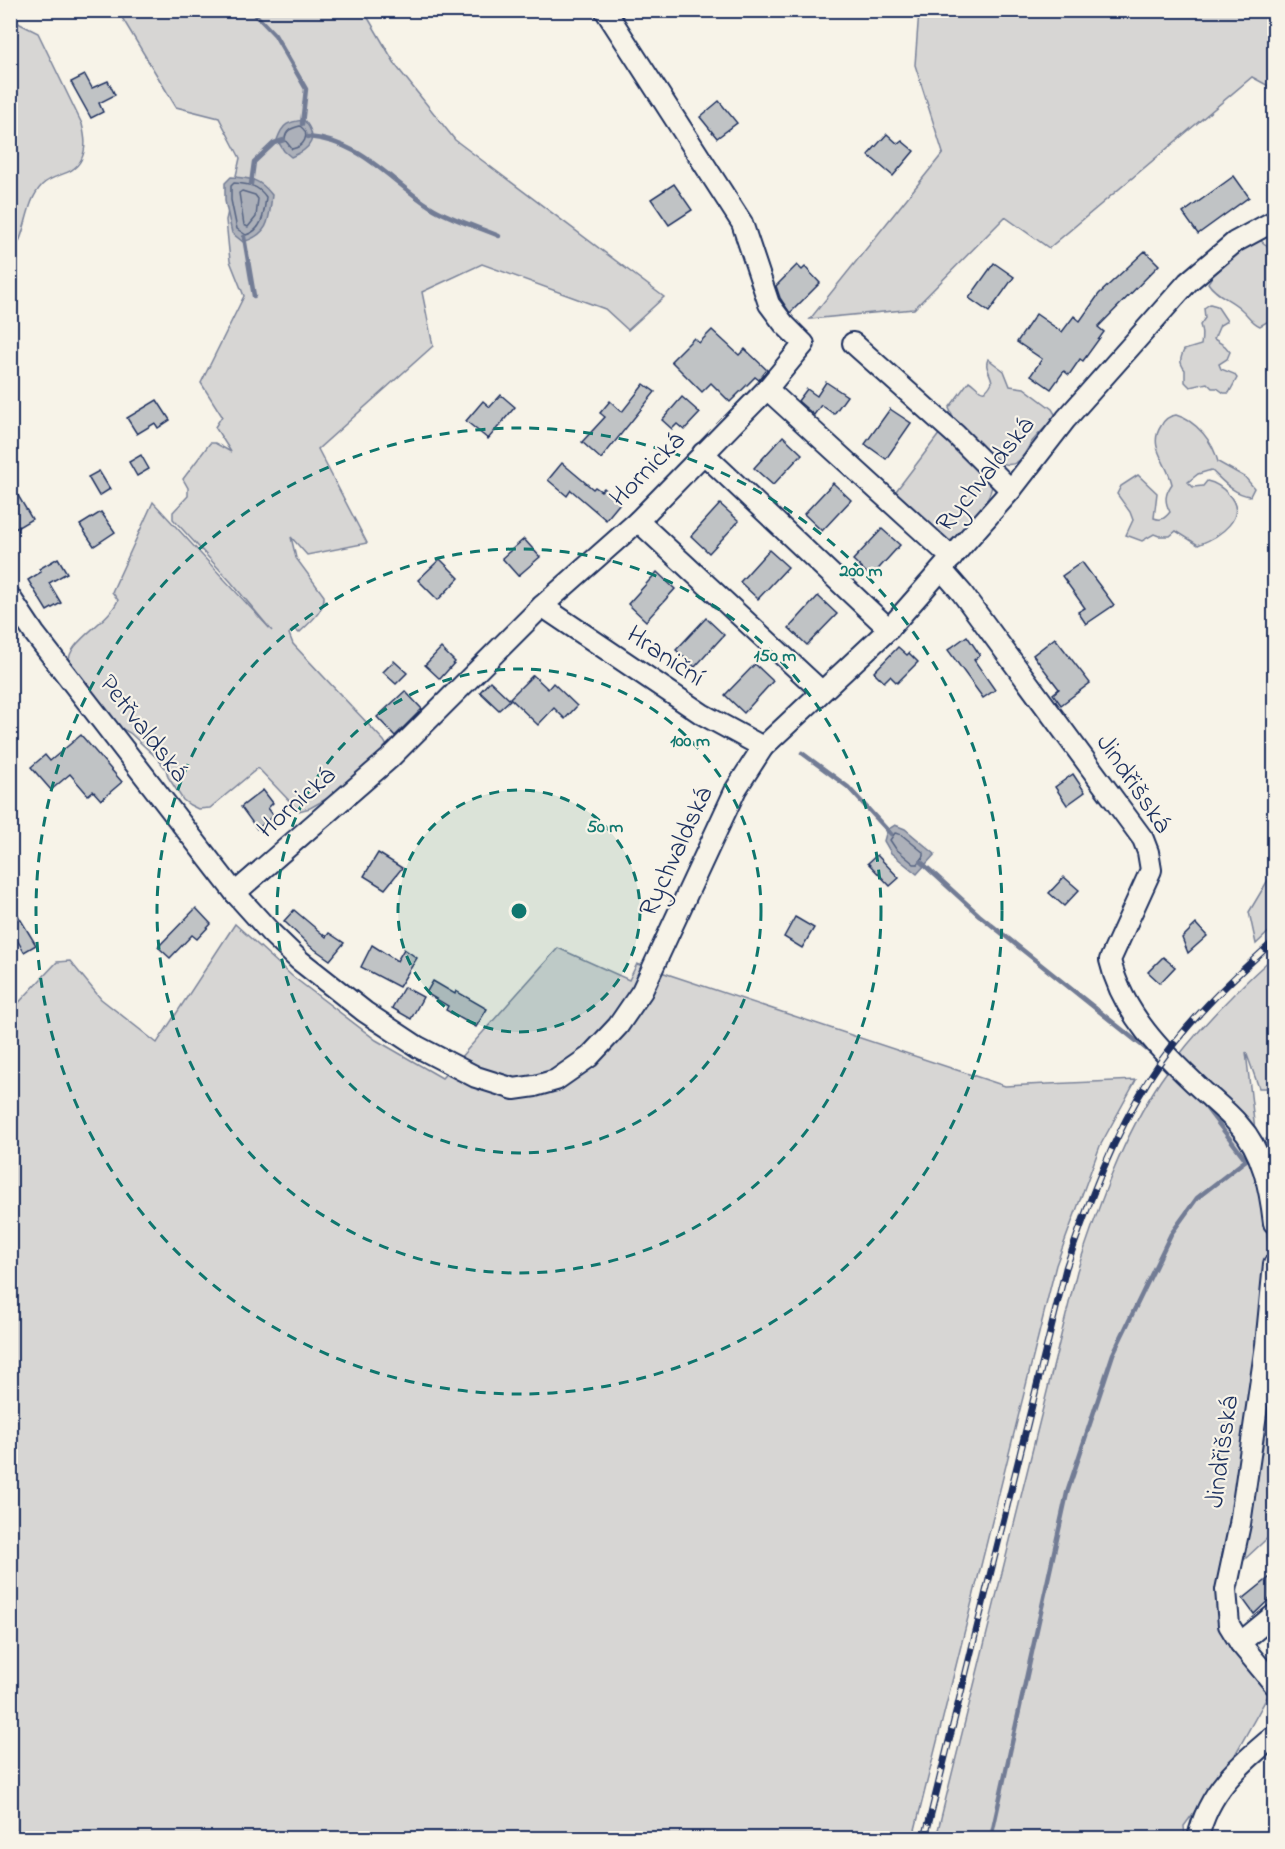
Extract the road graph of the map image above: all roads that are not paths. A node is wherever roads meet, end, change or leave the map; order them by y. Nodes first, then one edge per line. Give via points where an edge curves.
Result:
1 (605, 10) edge
2 (1275, 221) edge
3 (853, 343) dead end
4 (767, 389) junction
5 (703, 453) junction
6 (1011, 490) junction
7 (638, 521) junction
8 (947, 564) junction
9 (10, 597) edge
10 (542, 606) junction
11 (889, 629) junction
12 (821, 691) junction
13 (763, 747) junction
14 (235, 893) junction
15 (1275, 1223) edge
16 (1275, 1264) edge
17 (1275, 1615) edge
18 (1240, 1643) junction
19 (1275, 1684) edge
20 (1275, 1736) edge
21 (1198, 1839) edge

1 - 4 street, Hornická via 742,224 769,304 804,344
2 - 6 street, Rychvaldská via 1235,242 1188,282 1066,419
3 - 6 street
4 - 5 street, Hornická
4 - 8 street, Jindřišská
5 - 7 street, Hornická
5 - 11 street
6 - 8 street, Rychvaldská
7 - 10 street, Hornická
7 - 12 street
8 - 11 street, Rychvaldská
8 - 15 street, Jindřišská via 962,593 1143,839 1150,870 1110,960 1113,976 1148,1035 1240,1125 1269,1185
9 - 14 street, Petřvaldská
10 - 13 street, Hraniční via 702,714
10 - 14 street, Hornická via 389,759
11 - 12 street, Rychvaldská
12 - 13 street, Rychvaldská
13 - 14 street, Rychvaldská via 736,789 642,991 618,1026 589,1057 556,1080 535,1086 514,1089 476,1077 418,1047 344,997 299,960
16 - 18 street, Jindřišská via 1240,1524 1226,1590 1229,1625
17 - 18 street
18 - 19 street, Jindřišská
20 - 21 street via 1248,1757 1215,1793

